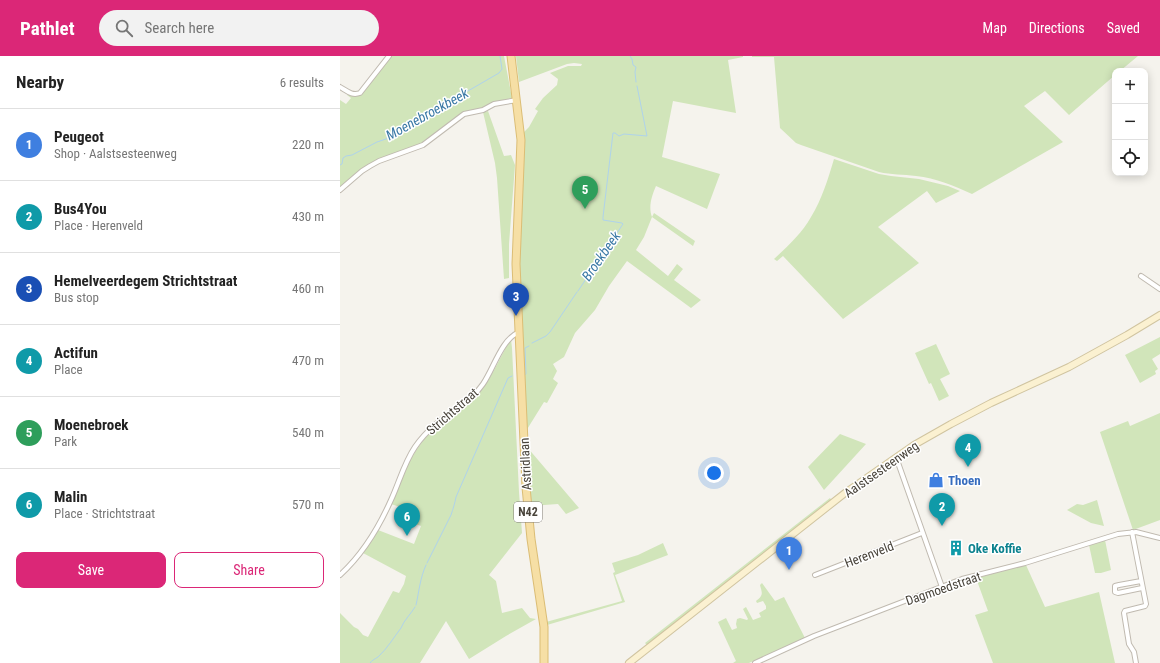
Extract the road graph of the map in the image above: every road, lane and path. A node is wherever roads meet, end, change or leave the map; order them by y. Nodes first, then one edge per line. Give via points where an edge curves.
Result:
1 (389, 56) edge
2 (511, 56) edge
3 (340, 87) edge
4 (516, 97) junction
5 (340, 190) edge
6 (1141, 276) dead end
7 (1160, 289) edge
8 (1160, 315) edge
9 (519, 332) junction
10 (896, 457) junction
11 (1132, 532) junction
12 (922, 533) junction
13 (1160, 538) edge
14 (340, 575) edge
15 (815, 575) dead end
16 (1141, 581) junction
17 (942, 587) junction
18 (1142, 588) junction
19 (544, 663) edge
20 (629, 663) edge
21 (755, 663) edge
22 (1136, 663) edge

1 - 3 street via 360,93 353,94
2 - 4 main road, N42
4 - 5 street via 483,110 464,114 423,145 379,161 362,171
4 - 9 main road, N42 via 521,140 516,264
6 - 7 street
8 - 10 main road, Aalstsesteenweg via 1069,367 951,424
9 - 14 street, Strichtstraat via 513,335 504,347 479,390 441,420 414,448 376,529 356,558
9 - 19 main road, Astridlaan / N42 via 526,494 543,619
10 - 12 street
10 - 20 main road, Aalstsesteenweg via 845,493
11 - 13 street, Dagmoedstraat
11 - 16 street
11 - 17 street, Dagmoedstraat via 962,579
12 - 15 street, Herenveld
12 - 17 street
16 - 18 street
16 - 18 street via 1115,586 1115,592
17 - 21 street, Dagmoedstraat via 802,641
18 - 22 street via 1145,606 1124,613

